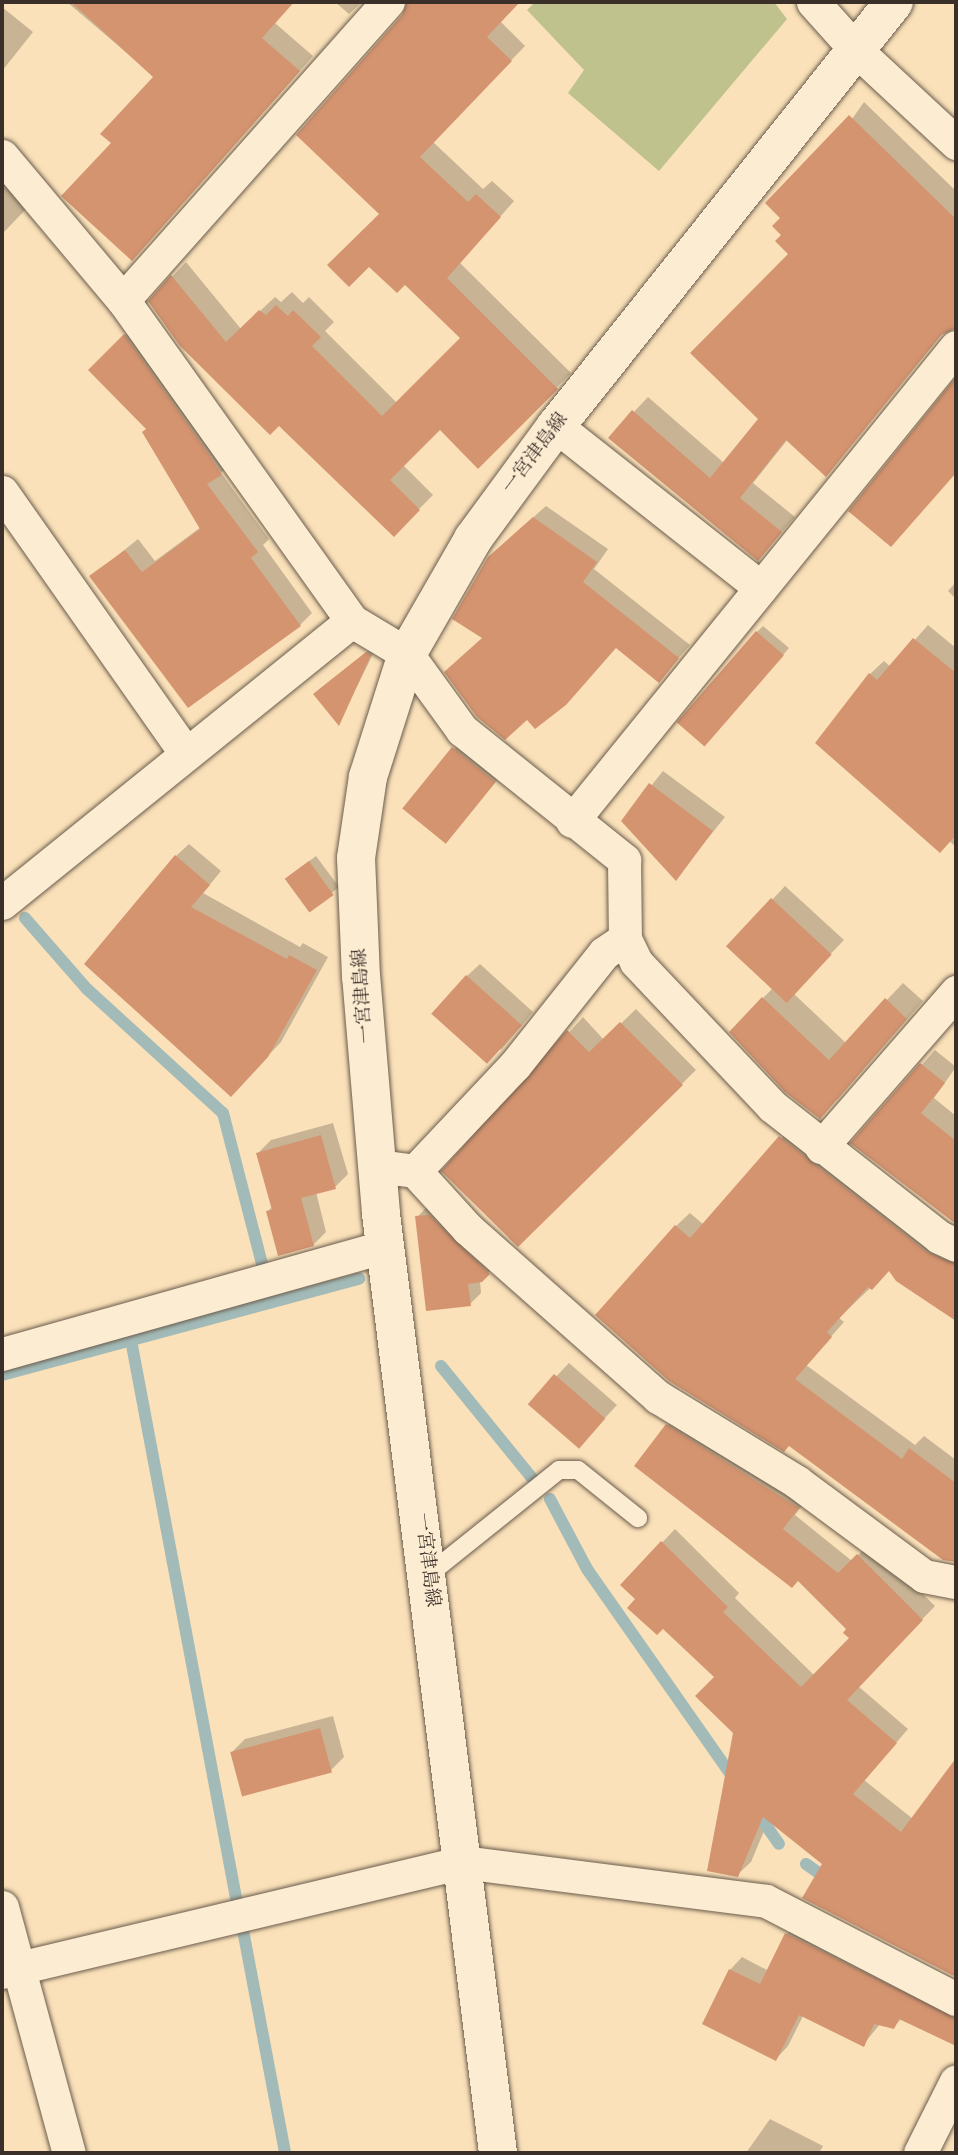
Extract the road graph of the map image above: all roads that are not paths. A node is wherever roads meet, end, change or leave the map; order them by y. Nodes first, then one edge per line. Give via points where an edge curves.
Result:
1 (388, 2) edge
2 (813, 2) edge
3 (894, 2) edge
4 (856, 50) junction
5 (956, 144) edge
6 (2, 156) edge
7 (123, 300) junction
8 (956, 347) edge
9 (556, 426) junction
10 (2, 492) edge
11 (761, 588) junction
12 (352, 621) junction
13 (407, 654) junction
14 (186, 754) junction
15 (572, 821) junction
16 (2, 903) edge
17 (625, 939) junction
18 (956, 992) edge
19 (821, 1147) junction
20 (396, 1169) junction
21 (956, 1245) edge
22 (386, 1246) junction
23 (2, 1354) edge
24 (638, 1518) dead end
25 (428, 1575) junction
26 (956, 1582) edge
27 (462, 1862) junction
28 (2, 1907) edge
29 (10, 1970) edge
30 (956, 1999) edge
31 (956, 2081) edge
32 (69, 2153) edge
33 (498, 2153) edge
34 (920, 2153) edge

1 - 7 street
2 - 4 street
3 - 4 main road, 一宮津島線
4 - 5 street
4 - 9 main road, 一宮津島線
6 - 7 street
7 - 12 street
8 - 11 street
9 - 11 street
9 - 13 main road, 一宮津島線 via 473,539
10 - 14 street
11 - 15 street
12 - 13 street
12 - 14 street
13 - 15 street via 462,730
13 - 20 main road, 一宮津島線 via 368,777 356,858 361,977
14 - 16 street
15 - 17 street via 624,860
17 - 19 street via 645,972 772,1106
17 - 20 street via 604,953 515,1065
18 - 19 street
19 - 21 street via 939,1237
20 - 22 main road, 一宮津島線
20 - 26 street via 658,1397 797,1482 924,1576
22 - 23 street
22 - 25 main road, 一宮津島線
24 - 25 lane via 578,1470 559,1470
25 - 27 main road, 一宮津島線
27 - 29 street
27 - 30 street via 766,1900
27 - 33 main road, 一宮津島線
28 - 29 street
29 - 32 street
31 - 34 street

